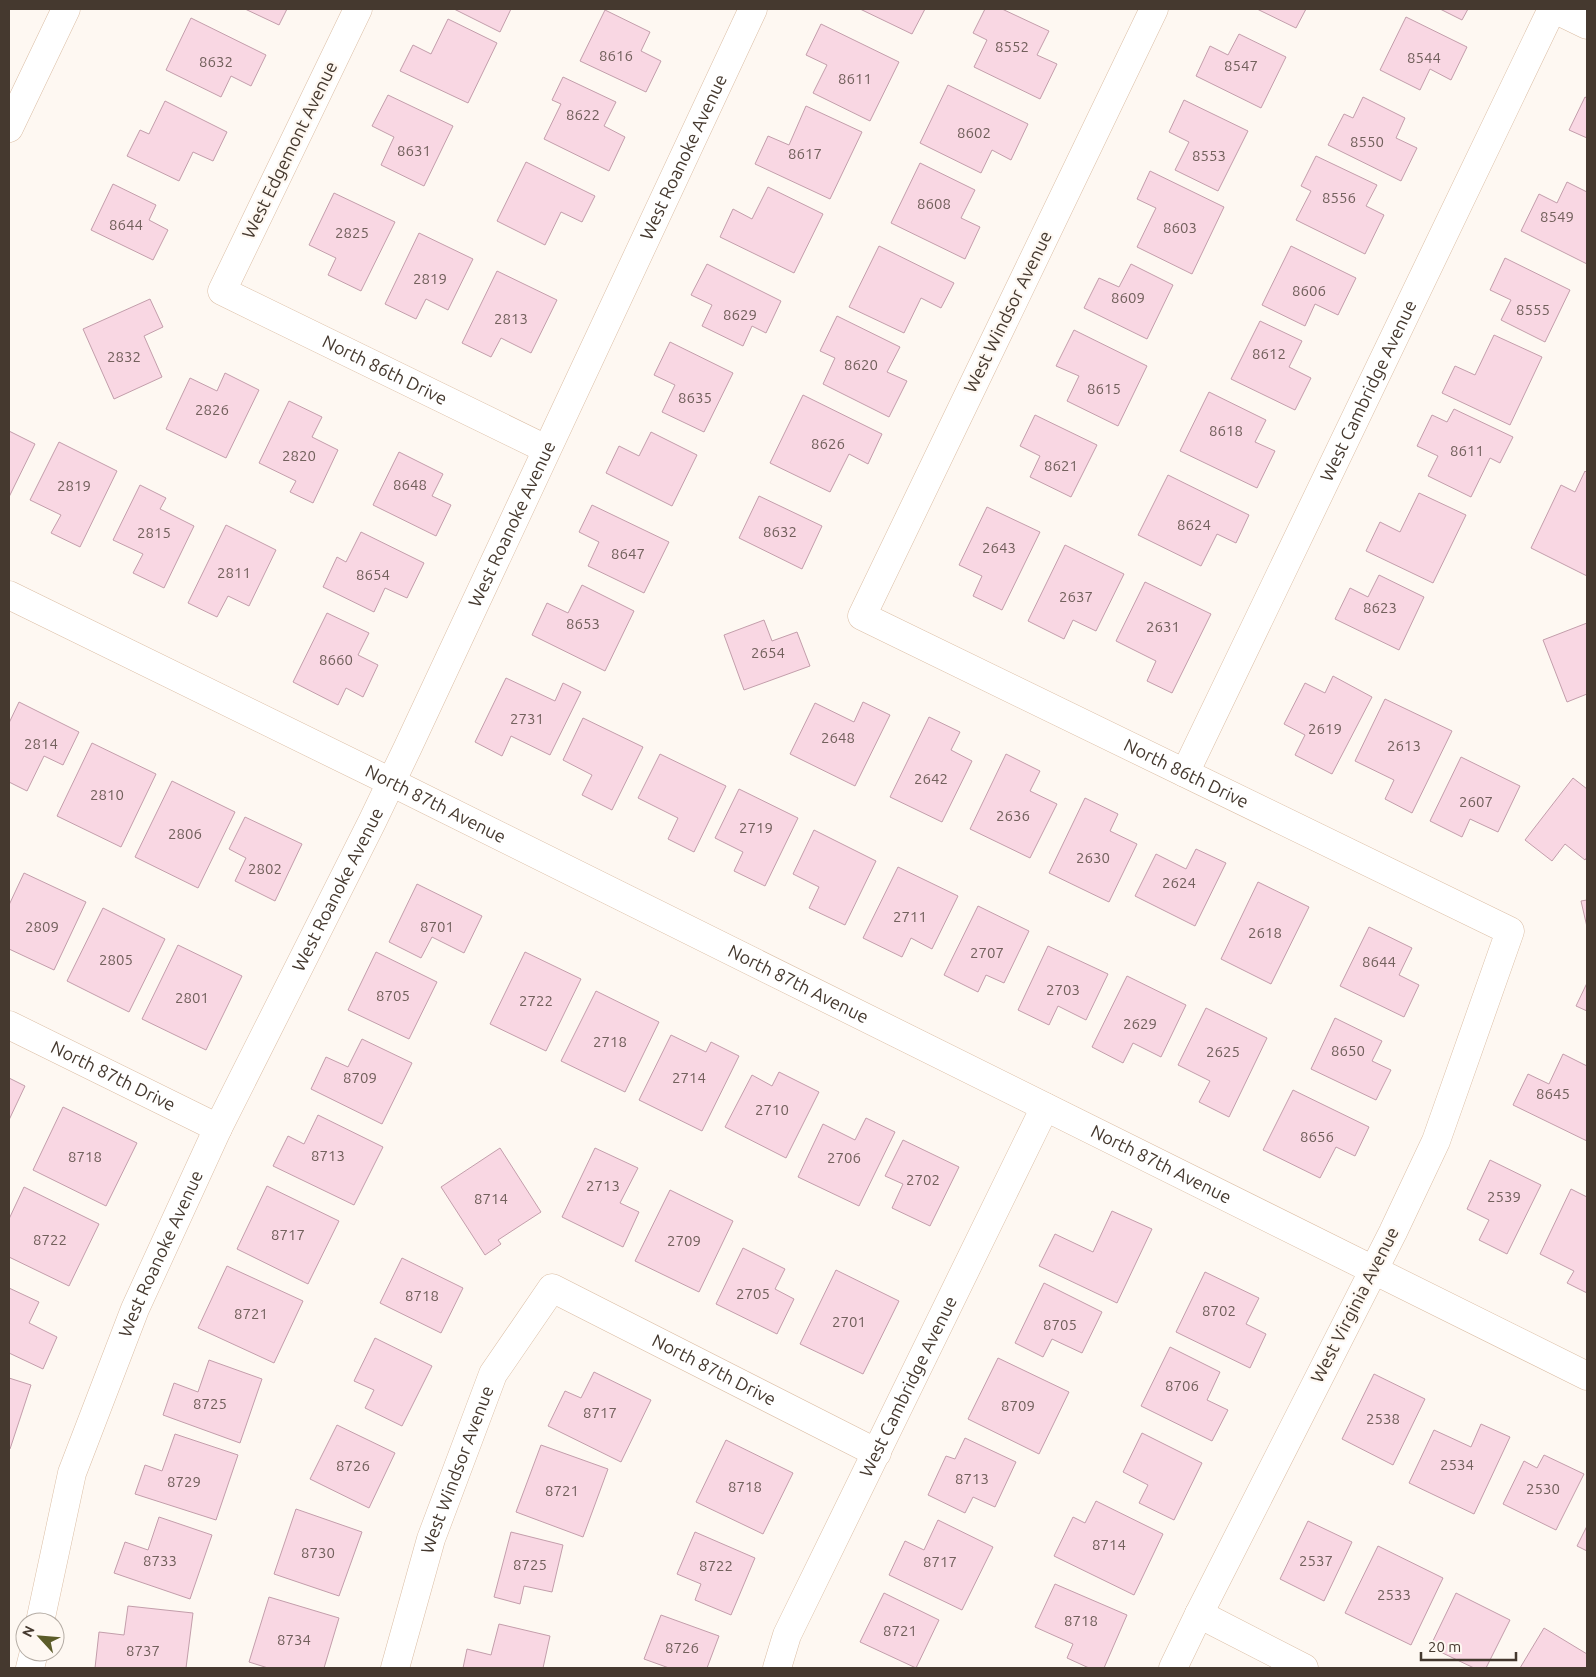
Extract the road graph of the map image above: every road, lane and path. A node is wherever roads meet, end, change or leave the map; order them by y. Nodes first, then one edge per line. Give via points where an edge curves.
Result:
1 (66, 9) edge
2 (358, 9) edge
3 (753, 9) edge
4 (1154, 9) edge
5 (1553, 9) edge
6 (1587, 25) edge
7 (9, 128) edge
8 (222, 291) joint
9 (546, 450) junction
10 (9, 595) edge
11 (862, 616) joint
12 (1186, 773) junction
13 (391, 782) junction
14 (1510, 931) joint
15 (9, 1026) edge
16 (1045, 1107) junction
17 (218, 1128) junction
18 (1374, 1270) junction
19 (552, 1288) joint
20 (1587, 1376) edge
21 (876, 1453) junction
22 (42, 1612) edge
23 (1199, 1614) junction
24 (395, 1668) edge
25 (777, 1668) edge
26 (1173, 1668) edge
27 (1304, 1668) edge

1 - 7 street
2 - 8 street, West Edgemont Avenue
3 - 9 street, West Roanoke Avenue
4 - 11 street, West Windsor Avenue
5 - 6 street
5 - 12 street, West Cambridge Avenue
8 - 9 street, North 86th Drive
9 - 13 street, West Roanoke Avenue
10 - 13 street, North 87th Avenue
11 - 12 street, North 86th Drive
12 - 14 street, North 86th Drive
13 - 16 street, North 87th Avenue
13 - 17 street, West Roanoke Avenue
14 - 18 street, West Virginia Avenue via 1436,1141
15 - 17 street, North 87th Drive
16 - 18 street, North 87th Avenue
16 - 21 street, West Cambridge Avenue
17 - 22 street, West Roanoke Avenue via 135,1309 72,1473
18 - 20 street, North 87th Avenue
18 - 23 street, West Virginia Avenue
19 - 21 street, North 87th Drive
19 - 24 street, West Windsor Avenue via 493,1374 431,1539
21 - 25 street, West Cambridge Avenue via 787,1635
23 - 26 street, West Virginia Avenue
23 - 27 street

